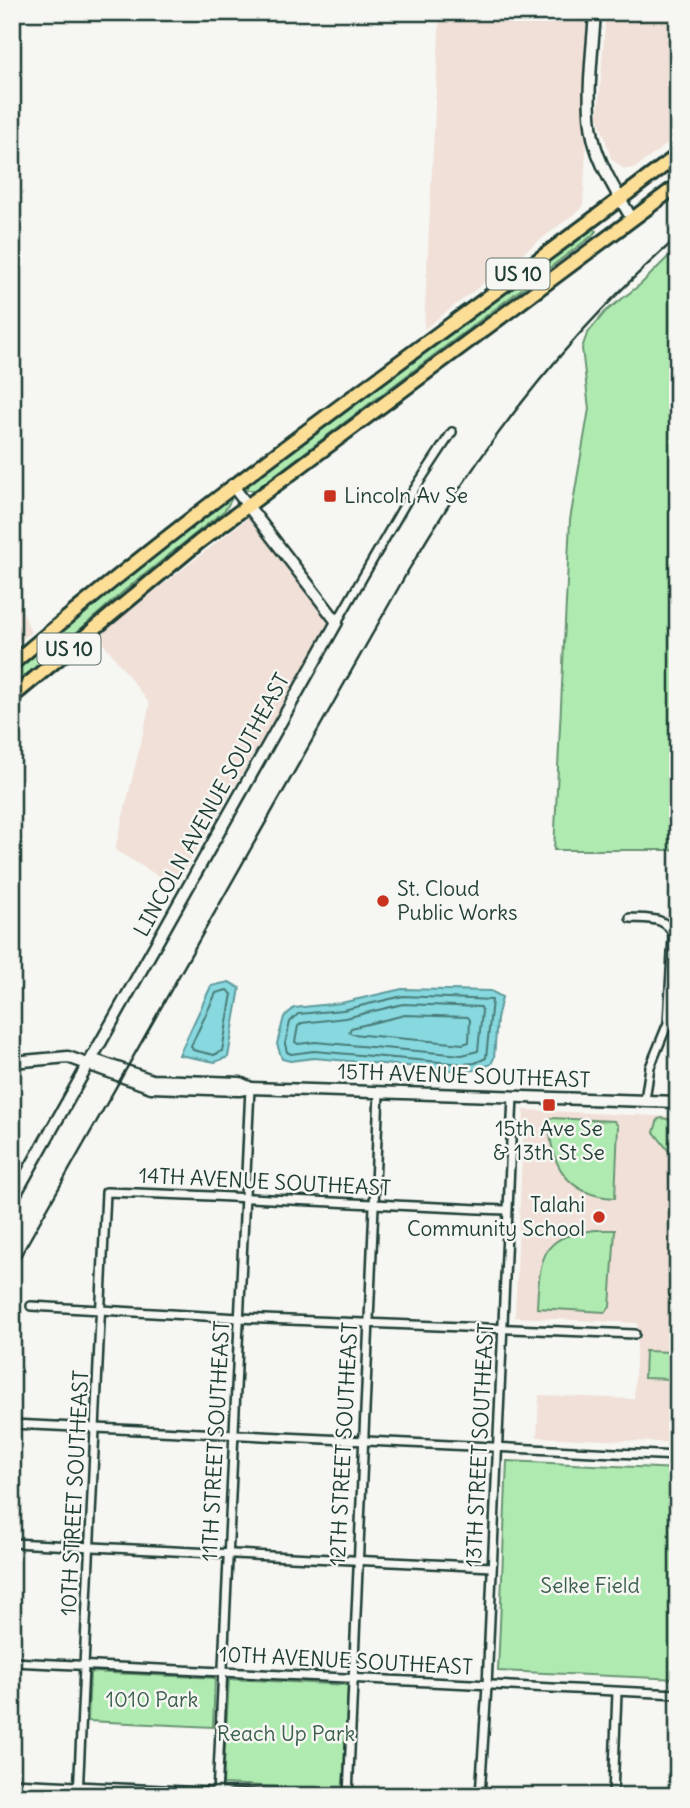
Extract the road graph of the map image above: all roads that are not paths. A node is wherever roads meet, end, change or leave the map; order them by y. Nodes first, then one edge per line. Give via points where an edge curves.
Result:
1 (595, 12) edge
2 (678, 155) edge
3 (678, 185) edge
4 (620, 199) junction
5 (632, 219) junction
6 (452, 432) dead end
7 (232, 485) junction
8 (246, 505) junction
9 (337, 622) junction
10 (12, 664) edge
11 (12, 697) edge
12 (630, 918) dead end
13 (12, 1062) edge
14 (89, 1063) junction
15 (250, 1088) junction
16 (379, 1093) junction
17 (513, 1096) junction
18 (645, 1100) junction
19 (678, 1102) edge
20 (106, 1192) joint
21 (245, 1196) junction
22 (12, 1200) edge
23 (374, 1205) junction
24 (507, 1210) junction
25 (31, 1306) dead end
26 (101, 1309) junction
27 (239, 1318) junction
28 (369, 1324) junction
29 (503, 1329) junction
30 (635, 1334) dead end
31 (12, 1424) edge
32 (95, 1427) junction
33 (234, 1436) junction
34 (364, 1442) junction
35 (497, 1447) junction
36 (678, 1456) edge
37 (12, 1543) edge
38 (90, 1547) junction
39 (228, 1554) junction
40 (359, 1560) junction
41 (492, 1567) junction
42 (12, 1662) edge
43 (84, 1666) junction
44 (222, 1673) junction
45 (353, 1680) junction
46 (487, 1686) junction
47 (617, 1692) junction
48 (678, 1695) edge
49 (12, 1783) edge
50 (79, 1785) junction
51 (217, 1794) edge
52 (78, 1796) edge
53 (290, 1796) edge
54 (348, 1796) edge
55 (480, 1796) edge
56 (613, 1796) edge

1 - 4 street via 593,137
2 - 4 highway, US 10
3 - 5 highway, US 10
4 - 5 street
4 - 7 highway, US 10
5 - 8 highway, US 10
6 - 9 street, LINCOLN AVENUE SOUTHEAST
7 - 8 street
7 - 10 highway, US 10
8 - 9 street
8 - 11 highway, US 10
9 - 14 street, LINCOLN AVENUE SOUTHEAST
12 - 18 street via 661,920 673,936 667,1023 649,1067
13 - 14 street, 15TH AVENUE SOUTHEAST via 68,1057
14 - 15 street, 15TH AVENUE SOUTHEAST via 97,1061 152,1080 240,1083
14 - 22 street, LINCOLN AVENUE SOUTHEAST
15 - 16 street, 15TH AVENUE SOUTHEAST
15 - 21 street, 11TH STREET SOUTHEAST
16 - 17 street, 15TH AVENUE SOUTHEAST
16 - 23 street, 12TH STREET SOUTHEAST
17 - 18 street, 15TH AVENUE SOUTHEAST
17 - 24 street, 13TH STREET SOUTHEAST
18 - 19 street, 15TH AVENUE SOUTHEAST
20 - 21 street, 14TH AVENUE SOUTHEAST
20 - 26 street, 10TH STREET SOUTHEAST
21 - 23 street, 14TH AVENUE SOUTHEAST
21 - 27 street, 11TH STREET SOUTHEAST
23 - 24 street, 14TH AVENUE SOUTHEAST
23 - 28 street, 12TH STREET SOUTHEAST
24 - 29 street, 13TH STREET SOUTHEAST
25 - 26 street
26 - 27 street
26 - 32 street, 10TH STREET SOUTHEAST
27 - 28 street
27 - 33 street, 11TH STREET SOUTHEAST
28 - 29 street
28 - 34 street, 12TH STREET SOUTHEAST
29 - 30 street
29 - 35 street, 13TH STREET SOUTHEAST
31 - 32 street
32 - 33 street
32 - 38 street, 10TH STREET SOUTHEAST
33 - 34 street
33 - 39 street, 11TH STREET SOUTHEAST
34 - 35 street
34 - 40 street, 12TH STREET SOUTHEAST
35 - 36 street
35 - 41 street, 13TH STREET SOUTHEAST
37 - 38 street
38 - 39 street
38 - 43 street, 10TH STREET SOUTHEAST
39 - 40 street
39 - 44 street, 11TH STREET SOUTHEAST
40 - 41 street
40 - 45 street, 12TH STREET SOUTHEAST
41 - 46 street, 13TH STREET SOUTHEAST
42 - 43 street, 10TH AVENUE SOUTHEAST
43 - 44 street, 10TH AVENUE SOUTHEAST
43 - 50 street, 10TH STREET SOUTHEAST
44 - 45 street, 10TH AVENUE SOUTHEAST
44 - 51 street, 11TH STREET SOUTHEAST
45 - 46 street, 10TH AVENUE SOUTHEAST
45 - 54 street, 12TH STREET SOUTHEAST
46 - 47 street, 10TH AVENUE SOUTHEAST
46 - 55 street, 13TH STREET SOUTHEAST
47 - 48 street, 10TH AVENUE SOUTHEAST
47 - 56 street
49 - 50 street
50 - 51 street
50 - 52 street, 10TH STREET SOUTHEAST
51 - 53 street

